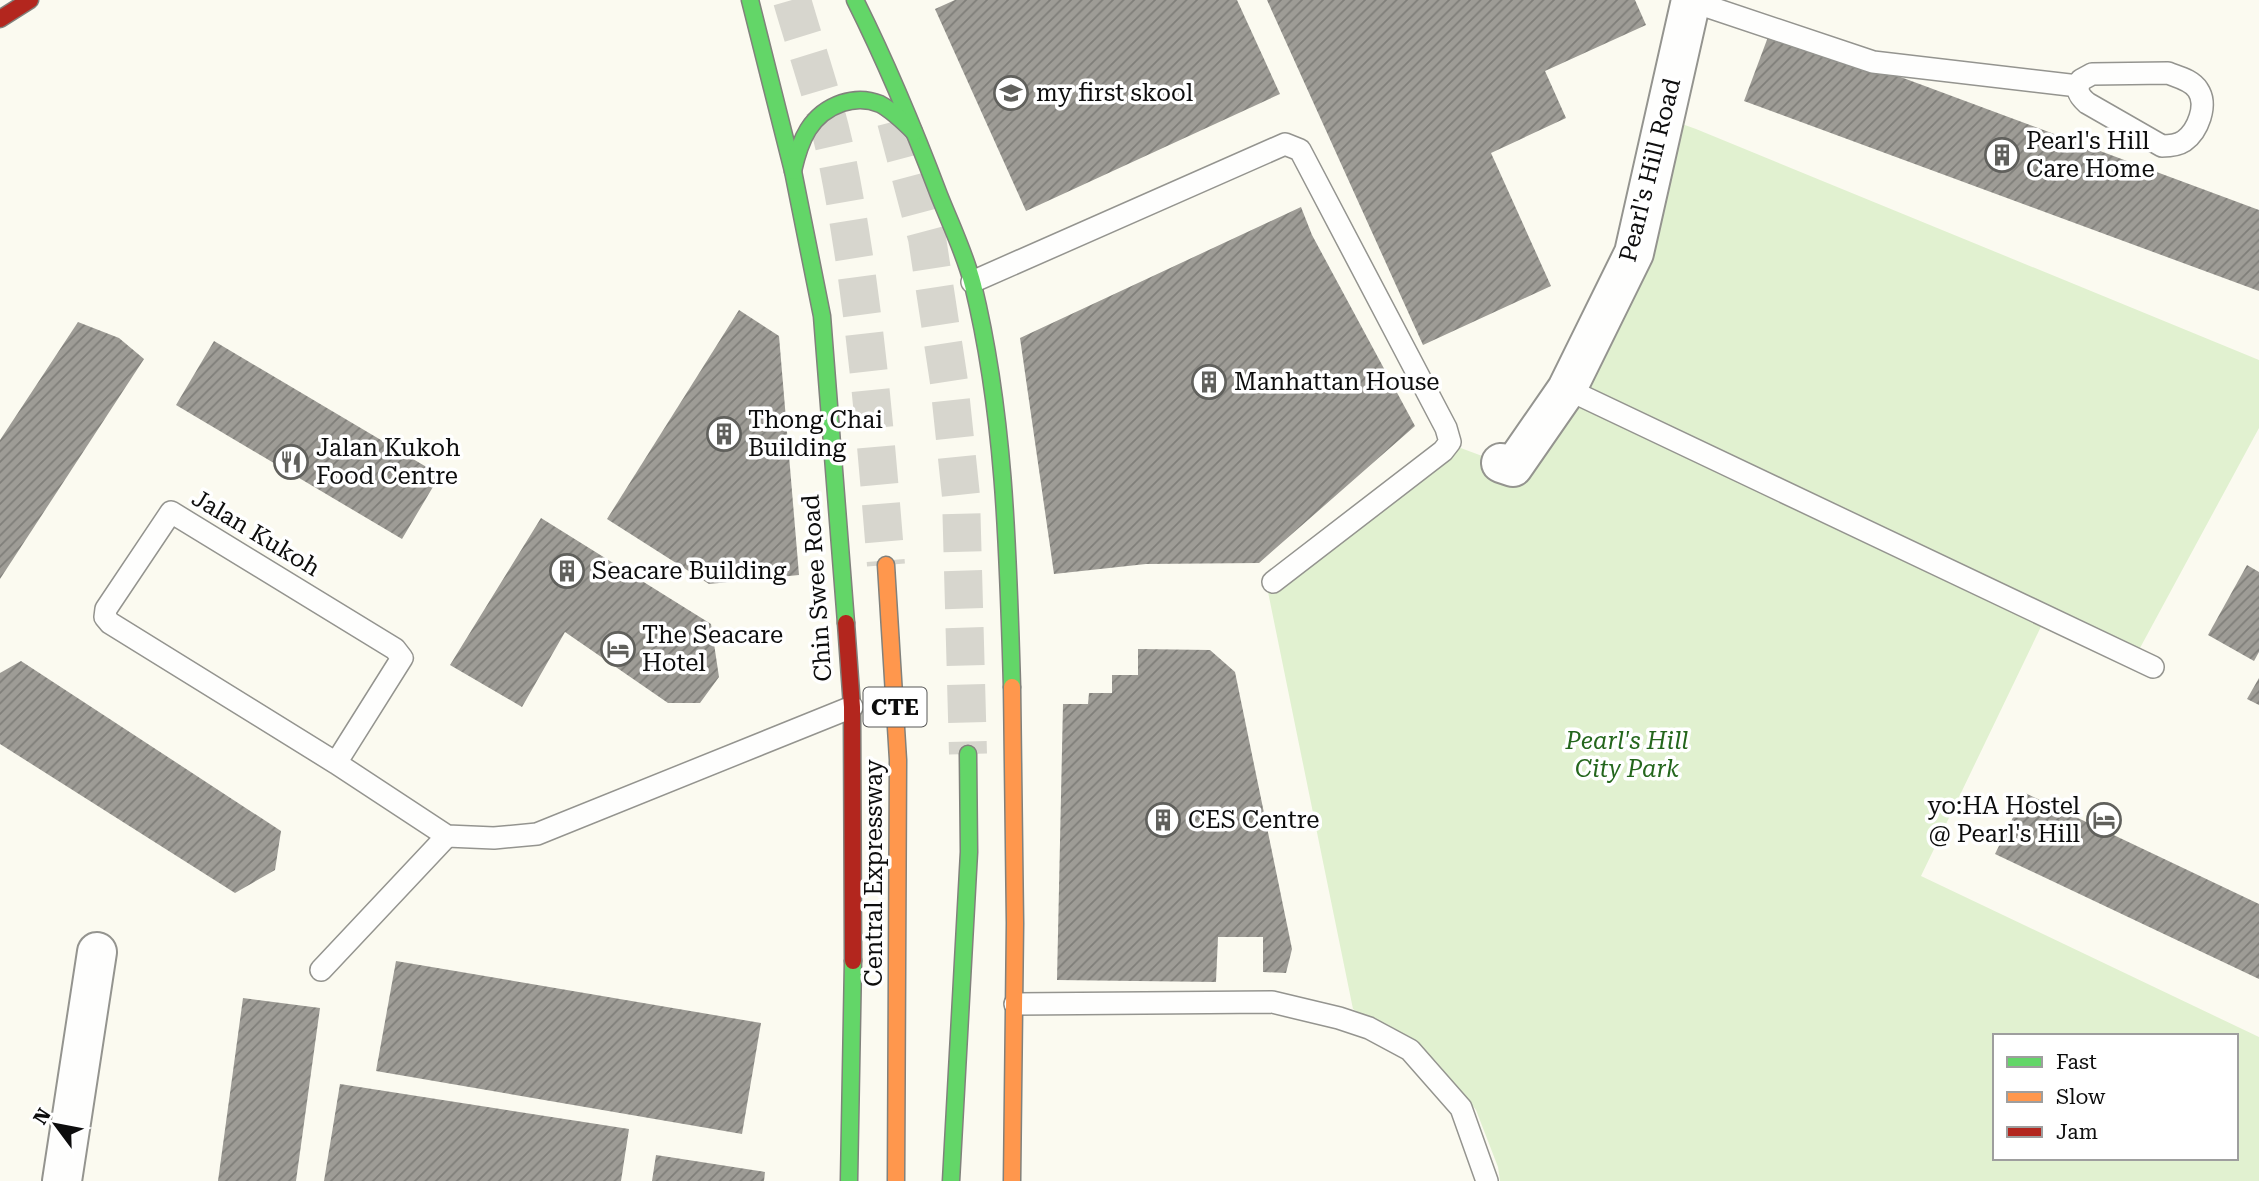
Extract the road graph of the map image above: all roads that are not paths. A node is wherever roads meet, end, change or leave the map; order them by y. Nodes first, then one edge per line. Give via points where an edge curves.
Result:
1 (30, 0) edge
2 (855, 0) edge
3 (874, 0) edge
4 (750, 1) edge
5 (1691, 1) edge
6 (0, 19) edge
7 (880, 48) junction
8 (2078, 86) junction
9 (916, 134) junction
10 (793, 171) junction
11 (972, 282) junction
12 (1567, 389) junction
13 (1501, 463) dead end
14 (886, 565) tunnel mouth
15 (1273, 582) dead end
16 (2152, 667) dead end
17 (852, 707) junction
18 (968, 754) tunnel mouth
19 (335, 763) junction
20 (447, 836) junction
21 (97, 952) dead end
22 (321, 970) dead end
23 (1015, 1004) junction
24 (62, 1181) edge
25 (849, 1181) edge
26 (896, 1181) edge
27 (951, 1181) edge
28 (1012, 1181) edge
29 (1488, 1181) edge

1 - 6 main road
2 - 7 main road
3 - 7 main road
4 - 10 main road, Chin Swee Road
5 - 8 lane via 1873,62
5 - 12 street, Pearl's Hill Road via 1634,253
7 - 9 main road
8 - 8 lane via 2092,75 2168,73 2199,91 2202,110 2183,142 2162,146 2087,103 2079,96
9 - 10 main road via 877,103 853,100 829,106 810,122
9 - 11 main road
10 - 17 main road, Chin Swee Road via 822,316
11 - 15 lane via 1285,144 1300,150 1450,442 1443,452
11 - 23 main road via 999,432 1014,769
12 - 13 street, Pearl's Hill Road via 1513,467
12 - 16 lane
14 - 26 main road, Central Expressway / CTE via 898,760
17 - 20 lane via 537,834
17 - 25 main road, Chin Swee Road
18 - 27 main road via 969,852
19 - 19 lane, Jalan Kukoh via 105,617 171,512 402,657
19 - 20 lane, Jalan Kukoh
20 - 22 lane
21 - 24 street
23 - 28 main road
23 - 29 lane via 1272,1002 1369,1028 1410,1050 1461,1108

